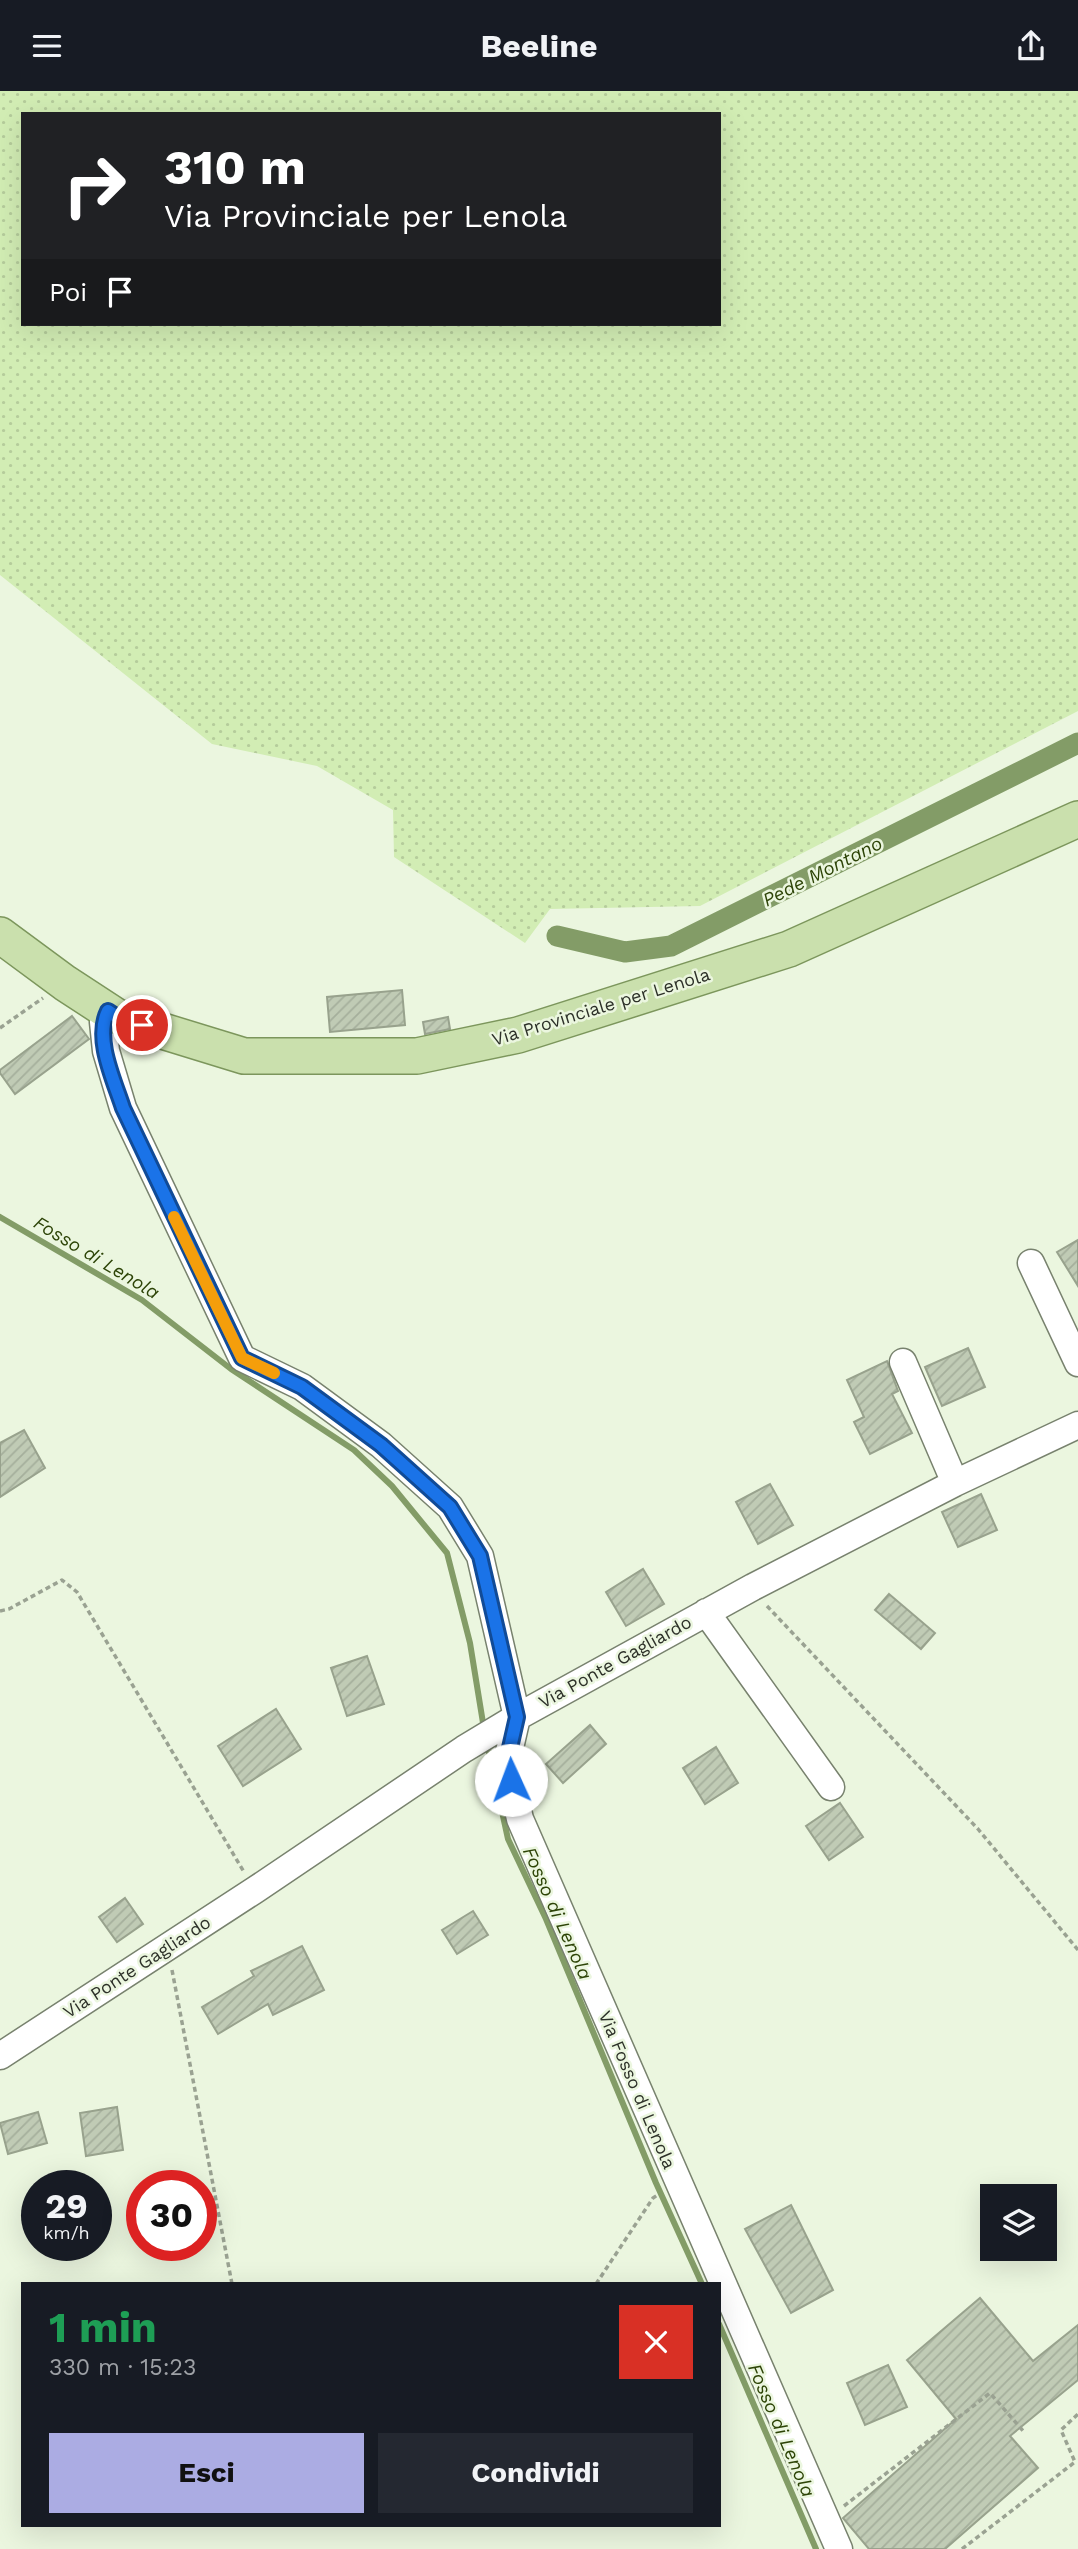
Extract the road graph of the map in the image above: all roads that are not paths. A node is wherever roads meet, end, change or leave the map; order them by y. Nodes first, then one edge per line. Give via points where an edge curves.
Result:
1 (1078, 819) edge
2 (0, 935) edge
3 (108, 1011) junction
4 (1031, 1263) dead end
5 (904, 1362) dead end
6 (1078, 1363) edge
7 (1078, 1425) edge
8 (955, 1483) junction
9 (706, 1612) junction
10 (517, 1717) junction
11 (831, 1787) dead end
12 (0, 2056) edge
13 (839, 2549) edge

1 - 3 main road, Via Provinciale per Lenola via 789,949 518,1035 417,1056 243,1056
2 - 3 main road, Via Provinciale per Lenola
3 - 10 street, Via Fosso di Lenola via 103,1022 106,1051 123,1108 242,1358 302,1387 381,1445 450,1507 480,1556
4 - 6 street
5 - 8 street
7 - 8 street, Via Ponte Gagliardo
8 - 9 street, Via Ponte Gagliardo
9 - 10 street, Via Ponte Gagliardo
9 - 11 street
10 - 12 street, Via Ponte Gagliardo
10 - 13 street, Via Fosso di Lenola via 507,1761 520,1819

